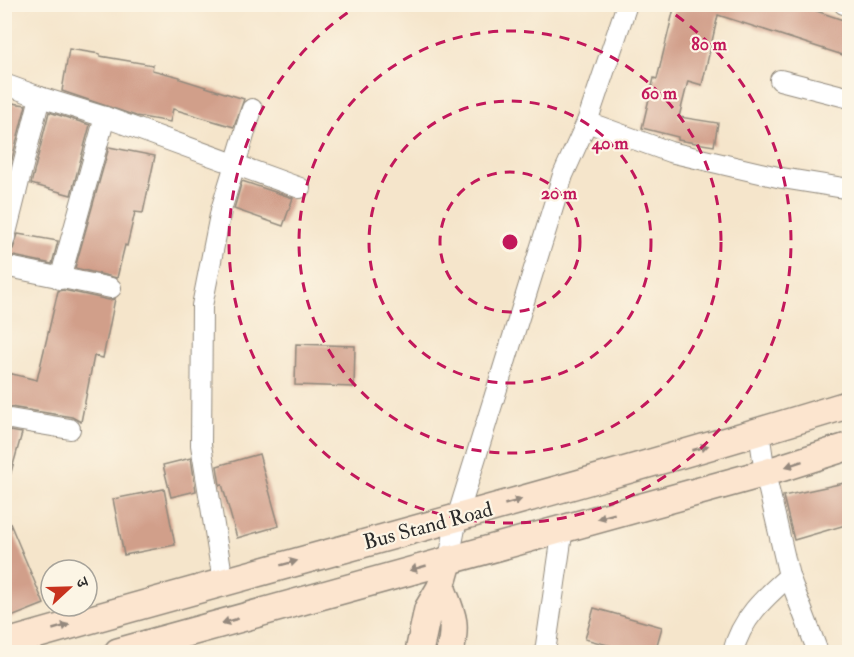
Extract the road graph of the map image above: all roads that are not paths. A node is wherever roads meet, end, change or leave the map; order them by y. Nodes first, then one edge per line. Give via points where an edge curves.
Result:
1 (627, 4) edge
2 (844, 4) edge
3 (849, 6) edge
4 (780, 80) dead end
5 (4, 84) edge
6 (40, 97) junction
7 (849, 98) edge
8 (252, 110) dead end
9 (105, 117) junction
10 (587, 122) junction
11 (235, 165) junction
12 (300, 188) dead end
13 (849, 189) edge
14 (4, 241) edge
15 (4, 266) edge
16 (60, 279) junction
17 (111, 288) dead end
18 (849, 404) edge
19 (4, 418) edge
20 (70, 429) dead end
21 (759, 432) junction
22 (849, 446) edge
23 (765, 473) junction
24 (457, 518) junction
25 (563, 528) junction
26 (449, 559) junction
27 (789, 576) junction
28 (223, 581) junction
29 (441, 586) junction
30 (4, 644) edge
31 (118, 652) edge
32 (419, 652) edge
33 (450, 652) edge
34 (545, 652) edge
35 (733, 652) edge
36 (818, 652) edge

1 - 10 street
2 - 3 street
4 - 7 street
5 - 6 street
6 - 9 street
6 - 14 street
8 - 11 street
9 - 11 street
9 - 16 street
10 - 13 street via 670,152
10 - 24 street via 563,175
11 - 12 street
11 - 28 street via 221,210 202,306 201,445
15 - 16 street
16 - 17 street
18 - 21 street, Bus Stand Road
19 - 20 street
21 - 23 street
24 -> 21 street, Bus Stand Road
22 -> 23 street, Bus Stand Road
23 -> 25 street, Bus Stand Road
23 - 27 street
24 - 26 street
28 -> 24 street, Bus Stand Road
25 - 26 street, Bus Stand Road
25 - 34 street
26 - 29 street
26 -> 31 street, Bus Stand Road
27 - 35 street via 751,613
27 - 36 street
30 -> 28 street, Bus Stand Road
29 - 32 street via 428,609
29 - 33 street via 454,619

